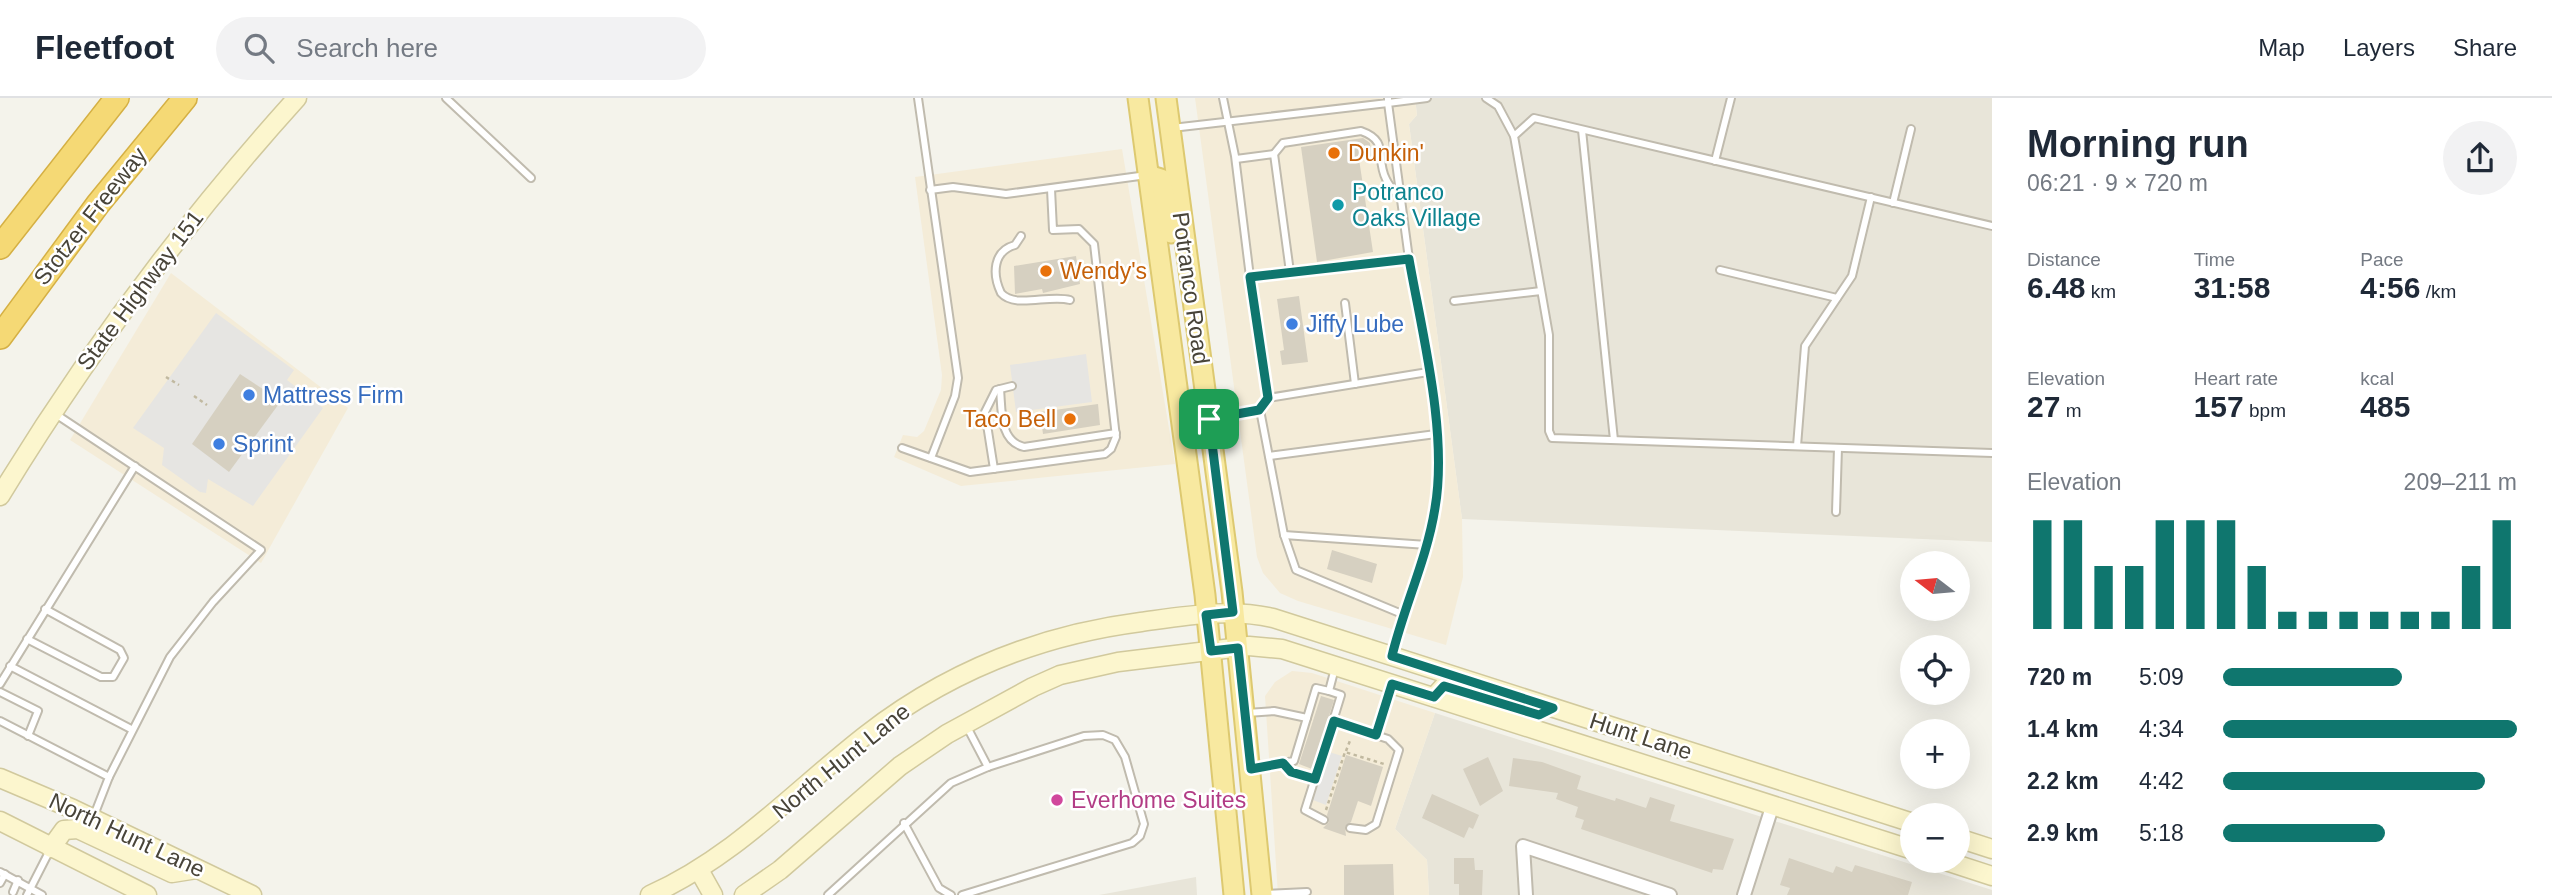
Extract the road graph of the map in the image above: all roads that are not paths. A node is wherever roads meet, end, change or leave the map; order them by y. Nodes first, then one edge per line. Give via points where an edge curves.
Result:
1 (117, 98) edge
2 (185, 98) edge
3 (297, 98) edge
4 (446, 98) edge
5 (918, 98) edge
6 (1138, 98) edge
7 (1152, 98) edge
8 (1166, 98) edge
9 (1223, 98) edge
10 (1351, 98) edge
11 (1427, 98) edge
12 (1486, 98) edge
13 (1731, 98) edge
14 (1388, 101) edge
15 (1352, 107) junction
16 (1226, 121) junction
17 (1170, 128) junction
18 (1911, 129) dead end
19 (1582, 130) junction
20 (1514, 136) junction
21 (1274, 154) junction
22 (1236, 159) junction
23 (1715, 161) junction
24 (1149, 175) junction
25 (531, 178) dead end
26 (1051, 189) junction
27 (930, 190) junction
28 (1871, 197) junction
29 (1401, 200) junction
30 (1893, 202) junction
31 (1992, 226) edge
32 (1021, 236) dead end
33 (0, 247) edge
34 (1409, 259) junction
35 (1720, 270) dead end
36 (1290, 272) junction
37 (1250, 277) junction
38 (1541, 291) junction
39 (1837, 298) junction
40 (1070, 300) dead end
41 (1454, 301) dead end
42 (1345, 303) dead end
43 (1198, 334) junction
44 (0, 337) edge
45 (1428, 372) junction
46 (1355, 384) junction
47 (1012, 387) dead end
48 (999, 389) junction
49 (1268, 398) junction
50 (1259, 410) junction
51 (52, 412) junction
52 (1209, 419) junction
53 (1116, 433) junction
54 (1436, 434) junction
55 (1614, 440) junction
56 (1797, 446) junction
57 (902, 448) dead end
58 (1838, 448) junction
59 (1992, 453) edge
60 (1269, 456) junction
61 (931, 458) junction
62 (135, 466) junction
63 (994, 469) junction
64 (0, 496) edge
65 (1836, 512) dead end
66 (1284, 535) junction
67 (1427, 545) junction
68 (45, 609) junction
69 (1233, 612) junction
70 (1402, 614) junction
71 (1206, 615) junction
72 (27, 639) junction
73 (1238, 648) junction
74 (1211, 651) junction
75 (1392, 656) junction
76 (10, 666) junction
77 (1336, 666) junction
78 (0, 684) edge
79 (1392, 684) junction
80 (1329, 691) junction
81 (0, 692) edge
82 (1434, 697) junction
83 (1553, 708) junction
84 (1245, 714) junction
85 (1307, 718) junction
86 (0, 721) edge
87 (1334, 721) junction
88 (965, 724) junction
89 (131, 729) junction
90 (1376, 735) junction
91 (28, 736) junction
92 (1283, 763) junction
93 (988, 767) junction
94 (1251, 769) junction
95 (109, 777) junction
96 (0, 778) edge
97 (1315, 779) junction
98 (1773, 804) junction
99 (93, 818) junction
100 (1900, 819) edge
101 (1323, 820) road end
102 (0, 821) edge
103 (904, 823) junction
104 (1350, 828) dead end
105 (1970, 842) edge
106 (1900, 846) edge
107 (51, 848) junction
108 (1992, 849) edge
109 (197, 869) junction
110 (1970, 869) edge
111 (699, 870) junction
112 (2, 873) edge
113 (1992, 876) edge
114 (18, 880) junction
115 (0, 883) edge
116 (32, 887) junction
117 (13, 892) dead end
118 (1307, 892) dead end
119 (27, 895) edge
120 (42, 895) edge
121 (147, 895) edge
122 (252, 895) edge
123 (650, 895) edge
124 (713, 895) edge
125 (744, 895) edge
126 (828, 895) edge
127 (951, 895) edge
128 (962, 895) edge
129 (1234, 895) edge
130 (1255, 895) edge
131 (1262, 895) edge
132 (1526, 895) edge
133 (1671, 895) edge
134 (1744, 895) edge

1 - 33 highway
2 - 44 highway, Stotzer Freeway via 97,204
3 - 51 main road, State Highway 151 via 163,256
4 - 25 lane
5 - 27 lane
6 - 24 main road, Potranco Road
7 - 17 main road via 1156,118
8 - 17 main road, Potranco Road
9 - 16 lane
10 - 15 lane
11 - 14 lane
12 - 20 lane via 1498,106
13 - 23 lane
14 - 15 lane
14 - 29 lane
15 - 16 lane
16 - 17 lane
16 - 22 lane
17 - 43 main road, Potranco Road
18 - 30 lane
19 - 20 lane via 1534,118
19 - 23 lane
19 - 55 lane
20 - 38 lane
21 - 22 lane
21 - 29 lane via 1283,143 1361,131 1373,135 1380,146 1385,178
21 - 36 lane
22 - 37 lane
23 - 28 lane
24 - 26 lane
24 - 43 main road via 1161,179 1181,306
24 - 71 main road, Potranco Road
26 - 27 lane via 1006,194 953,187
26 - 53 lane via 1053,230 1079,229 1094,244
27 - 61 lane via 958,378 956,396
28 - 30 lane
28 - 39 lane via 1852,276
29 - 34 lane
30 - 31 lane
32 - 40 lane via 998,257 1001,293 1017,302 1055,296
34 - 36 lane
34 - 45 lane
35 - 39 lane
36 - 37 lane
37 - 49 lane
38 - 41 lane
38 - 55 lane via 1549,335 1552,438
39 - 56 lane via 1805,346
42 - 46 lane
43 - 52 main road, Potranco Road
45 - 46 lane
45 - 54 lane
46 - 49 lane
47 - 48 lane
48 - 53 lane via 1006,435 1015,445
48 - 63 lane via 985,412
49 - 50 lane
50 - 52 lane
50 - 60 lane
51 - 62 lane
51 - 64 main road, State Highway 151
52 - 69 main road, Potranco Road
53 - 63 lane via 1115,443 1105,454
54 - 60 lane
54 - 67 lane via 1436,505
55 - 56 lane
56 - 58 lane
57 - 61 lane
58 - 59 lane
58 - 65 lane
60 - 66 lane
61 - 63 lane via 970,472
62 - 68 lane
62 - 89 lane via 261,550 170,657
66 - 67 lane
66 - 70 lane via 1296,570 1303,575
67 - 70 lane
68 - 72 lane
68 - 72 lane via 120,650 121,666 113,677 101,677
69 - 71 main road, Hunt Lane
69 - 73 main road, Potranco Road
69 - 75 main road, Hunt Lane via 1273,618
70 - 75 lane
71 - 74 main road, Potranco Road
71 - 111 main road, North Hunt Lane via 1069,635 1005,655 951,679 865,736 751,834
72 - 76 lane
73 - 74 main road, Hunt Lane
73 - 77 main road, Hunt Lane via 1273,647
73 - 84 main road, Potranco Road
74 - 88 main road, North Hunt Lane via 1068,673
74 - 129 main road, Potranco Road
75 - 83 main road, Hunt Lane
76 - 78 lane
76 - 89 lane
77 - 79 main road, Hunt Lane
77 - 80 lane
79 - 82 main road, Hunt Lane
79 - 90 lane
80 - 85 lane via 1316,688
80 - 87 lane via 1341,695
81 - 91 lane via 38,711
82 - 83 main road via 1444,686 1539,715
82 - 98 main road, Hunt Lane
83 - 100 main road, Hunt Lane
84 - 85 lane via 1274,711
84 - 94 main road, Potranco Road
85 - 92 lane via 1294,761
86 - 91 lane
87 - 90 lane
87 - 97 lane
88 - 93 lane
88 - 125 main road, North Hunt Lane via 900,766 780,870
89 - 95 lane
90 - 104 lane via 1397,746 1399,759 1377,824 1363,831
91 - 95 lane
92 - 94 lane
92 - 97 lane via 1291,772
93 - 103 lane via 951,783
93 - 128 lane via 1084,736 1103,735 1115,740 1125,757 1144,824 1132,843
94 - 131 main road, Potranco Road
95 - 99 lane
96 - 99 main road, North Hunt Lane
97 - 101 lane via 1305,810
98 - 106 main road, Hunt Lane
98 - 134 street
99 - 109 main road, North Hunt Lane
102 - 107 main road, North Hunt Lane
103 - 126 lane
103 - 127 lane via 939,888
105 - 108 main road
107 - 109 main road via 64,831 78,829 172,873
107 - 116 lane
107 - 121 main road, North Hunt Lane
109 - 122 main road, North Hunt Lane
110 - 113 main road
111 - 123 main road, North Hunt Lane
111 - 124 main road
112 - 114 lane
112 - 115 lane
114 - 116 lane
114 - 117 lane
116 - 119 lane
116 - 120 lane
118 - 131 lane
130 - 131 main road
132 - 133 street via 1524,846

